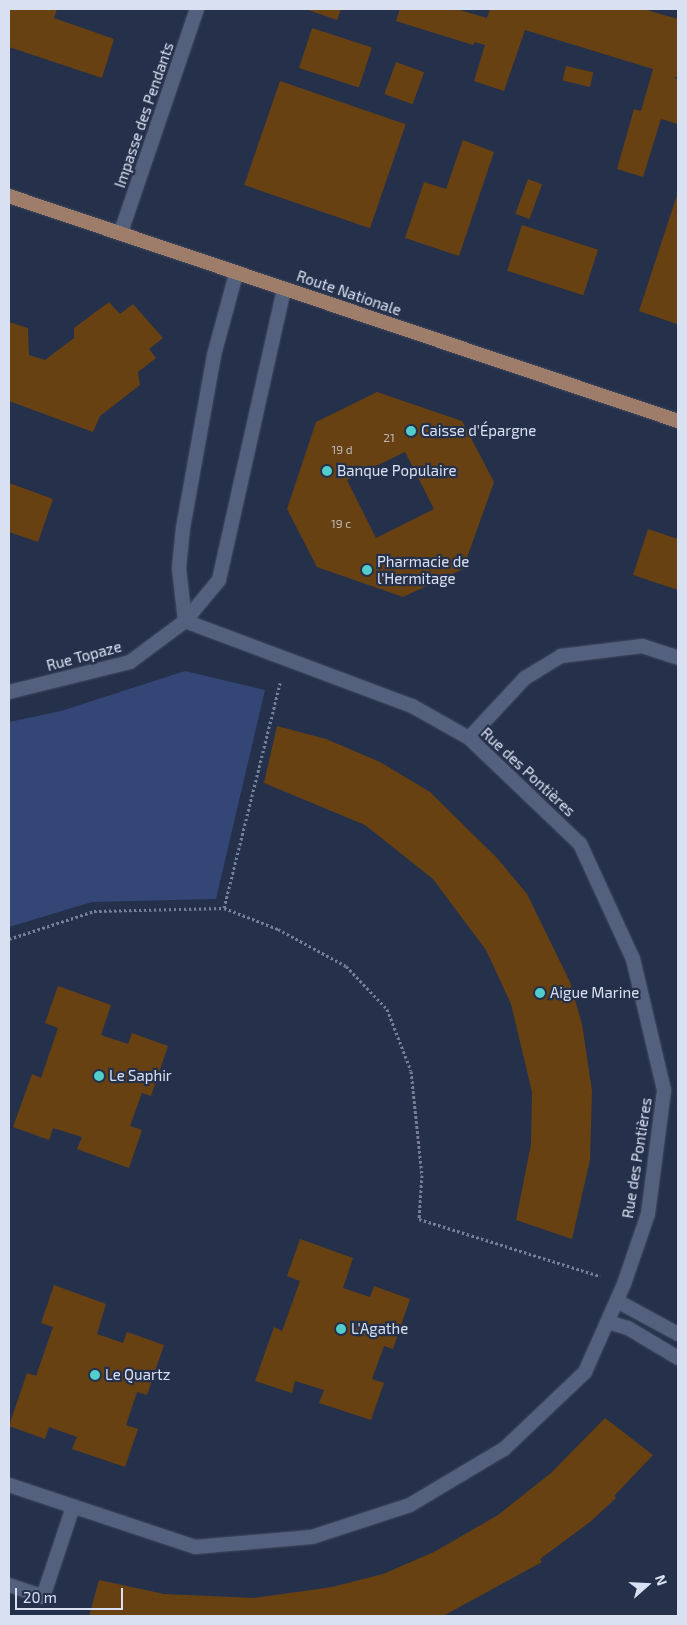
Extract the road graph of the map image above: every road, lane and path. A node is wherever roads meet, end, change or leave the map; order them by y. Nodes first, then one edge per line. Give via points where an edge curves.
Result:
1 (197, 9) edge
2 (9, 196) edge
3 (121, 232) junction
4 (236, 274) junction
5 (284, 289) junction
6 (678, 421) edge
7 (185, 621) junction
8 (678, 658) edge
9 (286, 659) junction
10 (9, 692) edge
11 (469, 738) junction
12 (224, 908) junction
13 (9, 939) edge
14 (624, 1284) junction
15 (617, 1301) junction
16 (608, 1322) junction
17 (678, 1334) edge
18 (678, 1358) edge
19 (9, 1485) edge
20 (73, 1507) junction
21 (9, 1585) edge

1 - 3 street, Impasse des Pendants
2 - 3 main road, Route Nationale
3 - 4 main road, Route Nationale
4 - 5 main road, Route Nationale
4 - 7 street via 214,355 183,528 179,568
5 - 6 main road, Route Nationale
5 - 7 street, Rue Topaze via 220,580
7 - 9 street, Rue des Pontières
7 - 10 street, Rue Topaze via 130,662
8 - 11 street via 642,646 561,656 525,678
9 - 11 street, Rue des Pontières via 412,706
9 - 12 path
11 - 14 street, Rue des Pontières via 580,844 633,959 664,1090 648,1214
12 - 13 path via 94,911
12 - 14 path via 278,929 346,966 387,1008 411,1071 422,1175 419,1219
14 - 15 street, Rue des Pontières
15 - 16 street, Rue des Pontières
15 - 17 street
16 - 18 street via 628,1328
16 - 20 street, Rue des Pontières via 585,1372 504,1449 410,1505 312,1537 194,1547
19 - 20 street, Rue des Pontières
20 - 21 street via 43,1597

